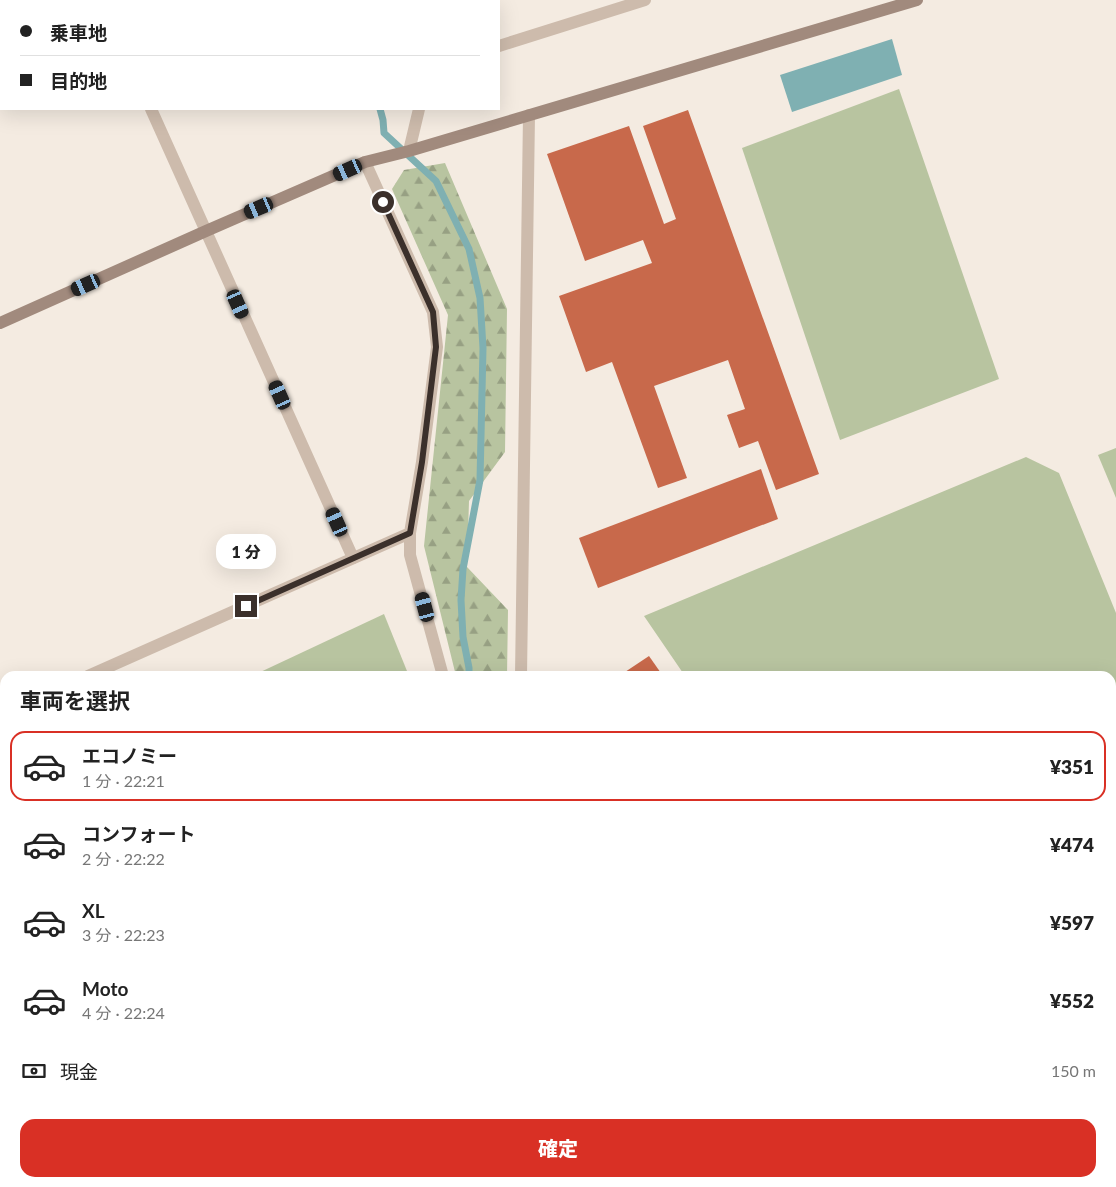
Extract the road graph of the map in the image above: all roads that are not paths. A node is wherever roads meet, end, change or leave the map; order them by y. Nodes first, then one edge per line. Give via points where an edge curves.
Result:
1 (646, 0) edge
2 (917, 0) edge
3 (500, 46) edge
4 (151, 110) edge
5 (419, 110) edge
6 (529, 115) junction
7 (409, 151) junction
8 (365, 162) junction
9 (206, 231) junction
10 (0, 324) edge
11 (410, 533) junction
12 (353, 558) junction
13 (99, 671) edge
14 (442, 671) edge
15 (521, 671) edge

1 - 3 street
2 - 6 street
4 - 9 street
5 - 7 street
6 - 7 street
6 - 15 street
7 - 8 street
8 - 9 street
8 - 11 street via 433,312 436,347
9 - 10 street
9 - 12 street
11 - 12 street
11 - 14 street via 410,555
12 - 13 street

